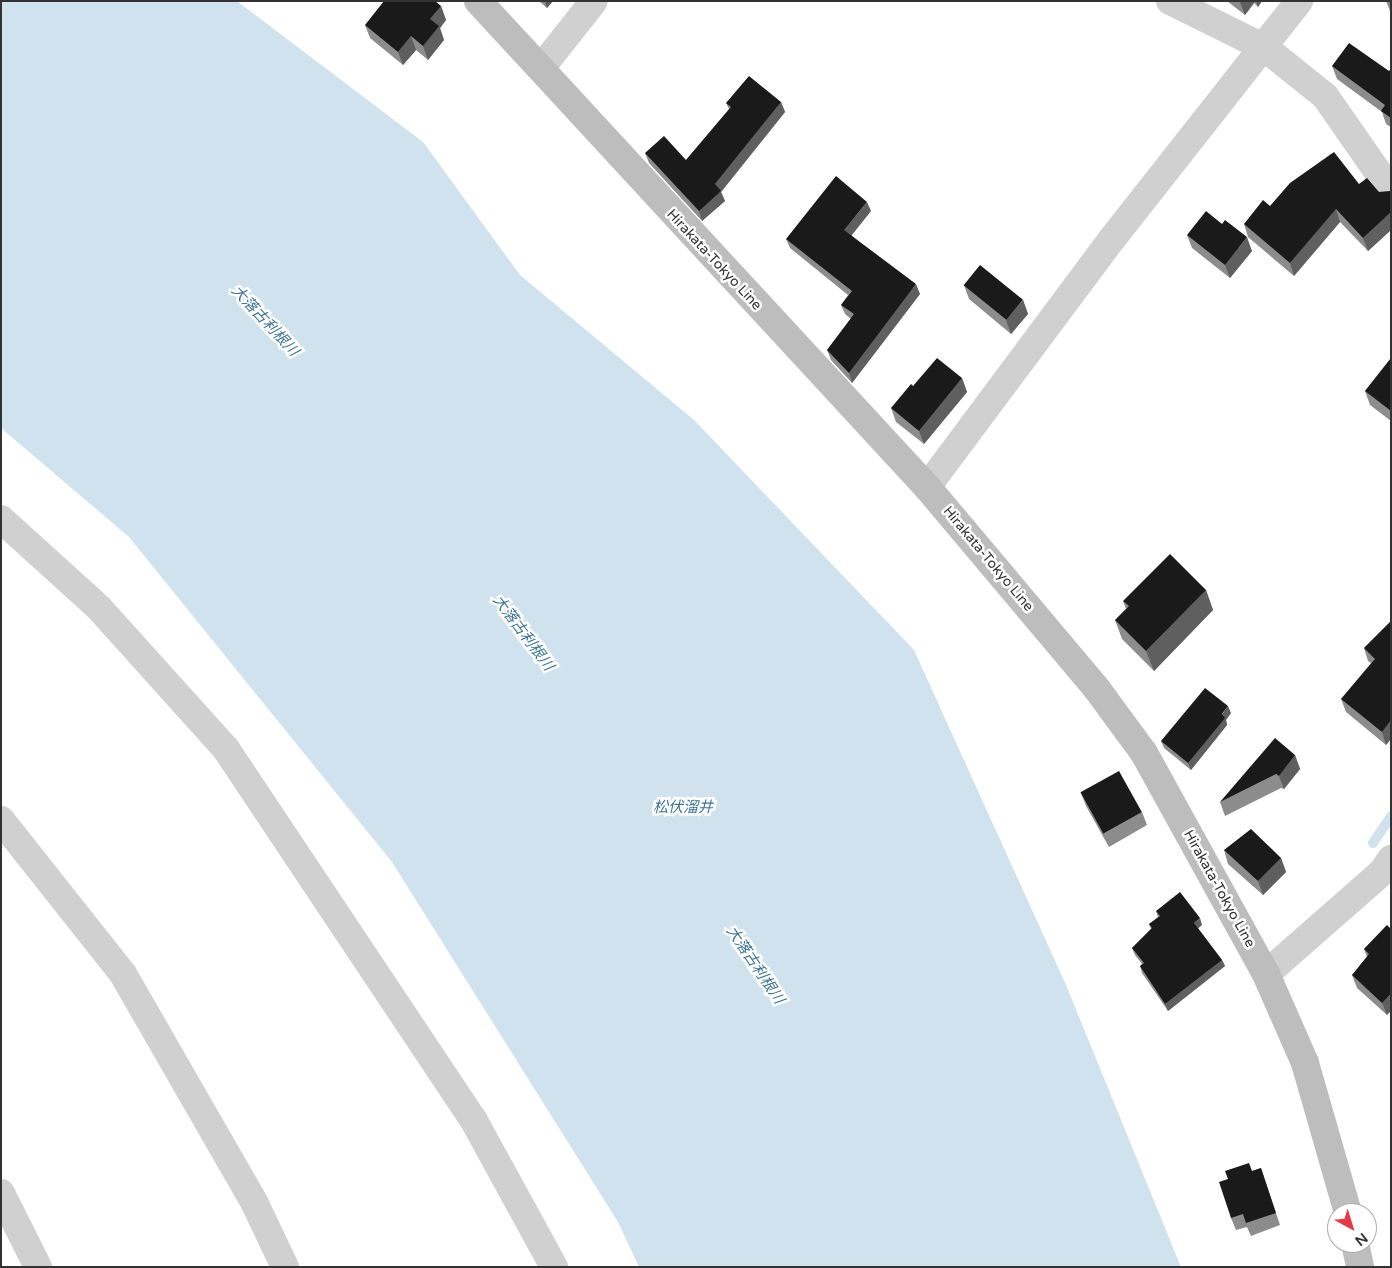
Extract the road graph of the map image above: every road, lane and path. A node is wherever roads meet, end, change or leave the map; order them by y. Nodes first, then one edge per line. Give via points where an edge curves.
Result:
1 (478, 1) edge
2 (594, 1) edge
3 (1170, 1) edge
4 (1299, 1) edge
5 (1265, 48) junction
6 (541, 68) junction
7 (1391, 191) edge
8 (927, 487) junction
9 (1, 519) edge
10 (1, 820) edge
11 (1388, 870) edge
12 (1266, 974) junction
13 (1, 1193) edge
14 (1345, 1203) edge
15 (1357, 1253) edge
16 (550, 1266) edge
17 (38, 1267) edge
18 (285, 1267) edge
19 (1360, 1267) edge

1 - 6 main road, Hirakata-Tokyo Line
2 - 6 street
3 - 5 street
4 - 5 street
5 - 7 street via 1326,96
5 - 8 street via 1112,239
6 - 8 main road, Hirakata-Tokyo Line via 628,168
8 - 12 main road, Hirakata-Tokyo Line via 1097,689 1144,753
9 - 16 street via 99,608 226,749 473,1119
10 - 18 street via 123,974 255,1204
11 - 12 street
12 - 14 main road, Hirakata-Tokyo Line via 1305,1063
13 - 17 street
15 - 19 main road

